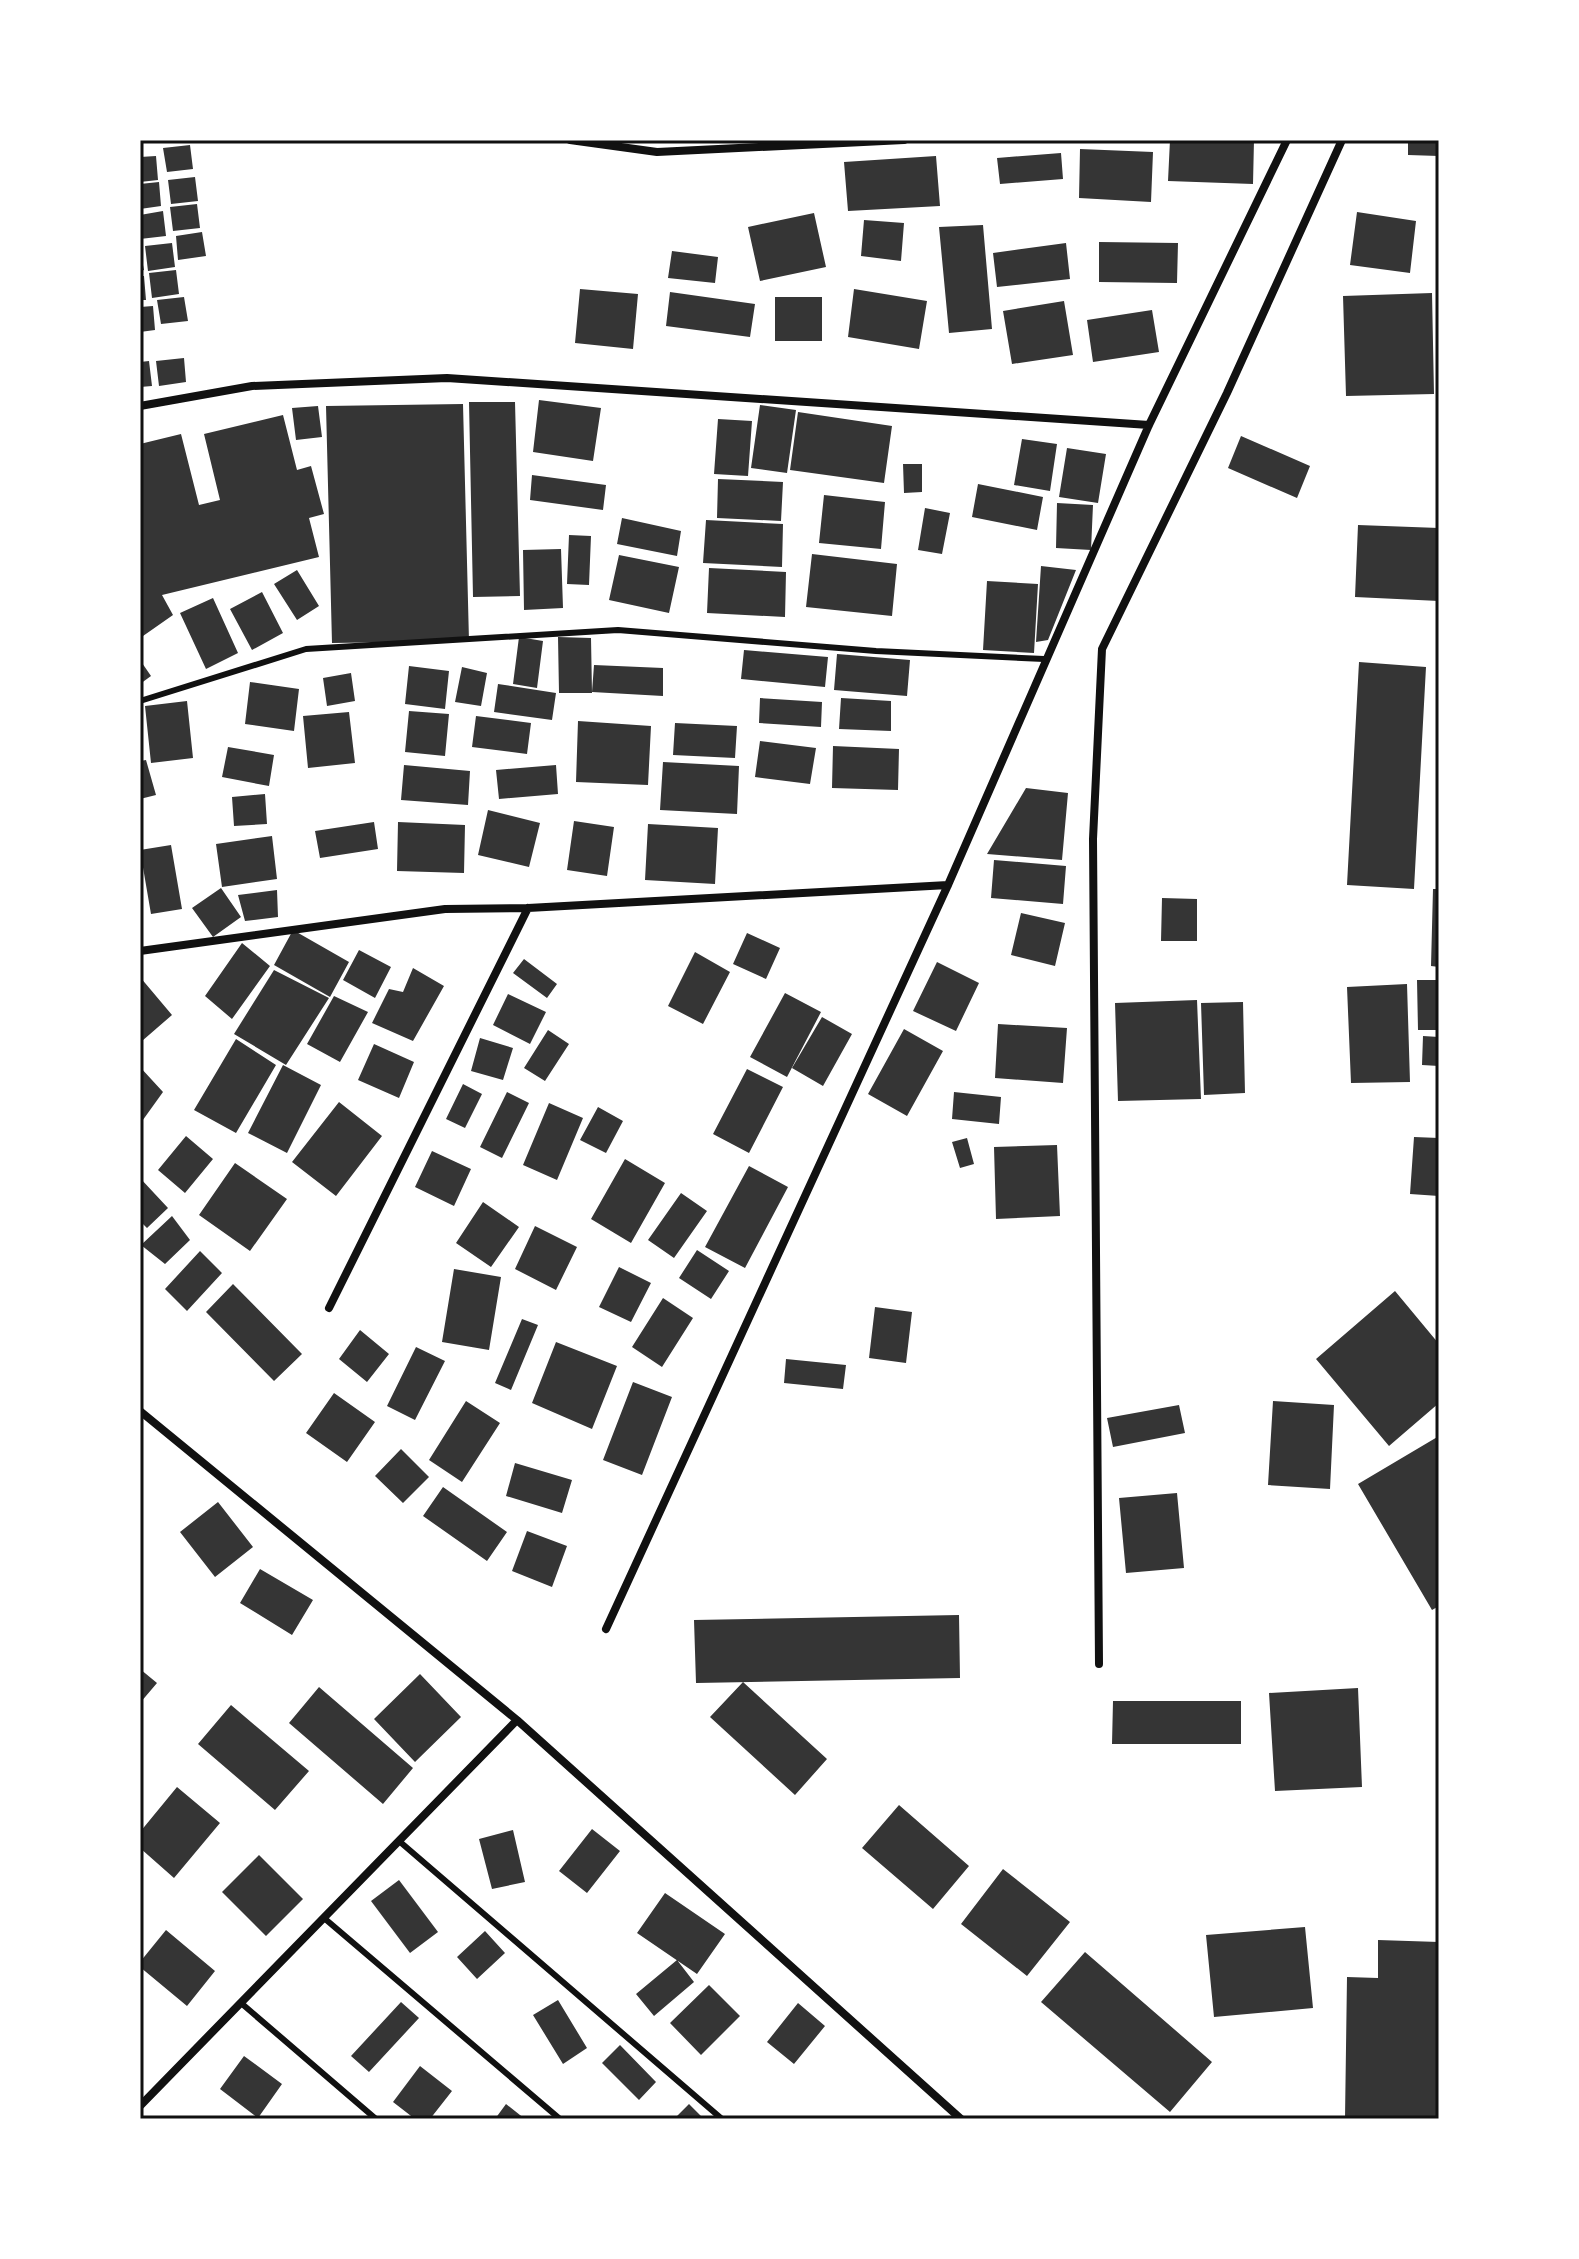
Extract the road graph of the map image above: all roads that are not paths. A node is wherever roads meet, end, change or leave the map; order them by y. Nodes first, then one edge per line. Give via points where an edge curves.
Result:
1 (570, 140) edge
2 (904, 140) edge
3 (1287, 140) edge
4 (1342, 140) edge
5 (140, 406) edge
6 (1149, 425) junction
7 (1044, 659) junction
8 (140, 701) edge
9 (948, 885) junction
10 (528, 908) junction
11 (140, 951) edge
12 (329, 1308) dead end
13 (140, 1411) edge
14 (606, 1629) dead end
15 (1099, 1664) dead end
16 (517, 1720) junction
17 (399, 1841) junction
18 (324, 1918) junction
19 (241, 2003) junction
20 (140, 2106) edge
21 (376, 2119) edge
22 (560, 2119) edge
23 (722, 2119) edge
24 (961, 2119) edge

1 - 2 street via 657,152
3 - 6 street
4 - 15 street via 1102,649 1093,839
5 - 6 street via 252,386 447,378
6 - 7 street
7 - 8 lane via 618,630 306,649
7 - 9 street
9 - 10 street
9 - 14 street
10 - 11 street via 445,909
10 - 12 street
13 - 16 street
16 - 17 street
16 - 24 street
17 - 18 street
17 - 23 lane
18 - 19 street
18 - 22 lane
19 - 20 street
19 - 21 lane

